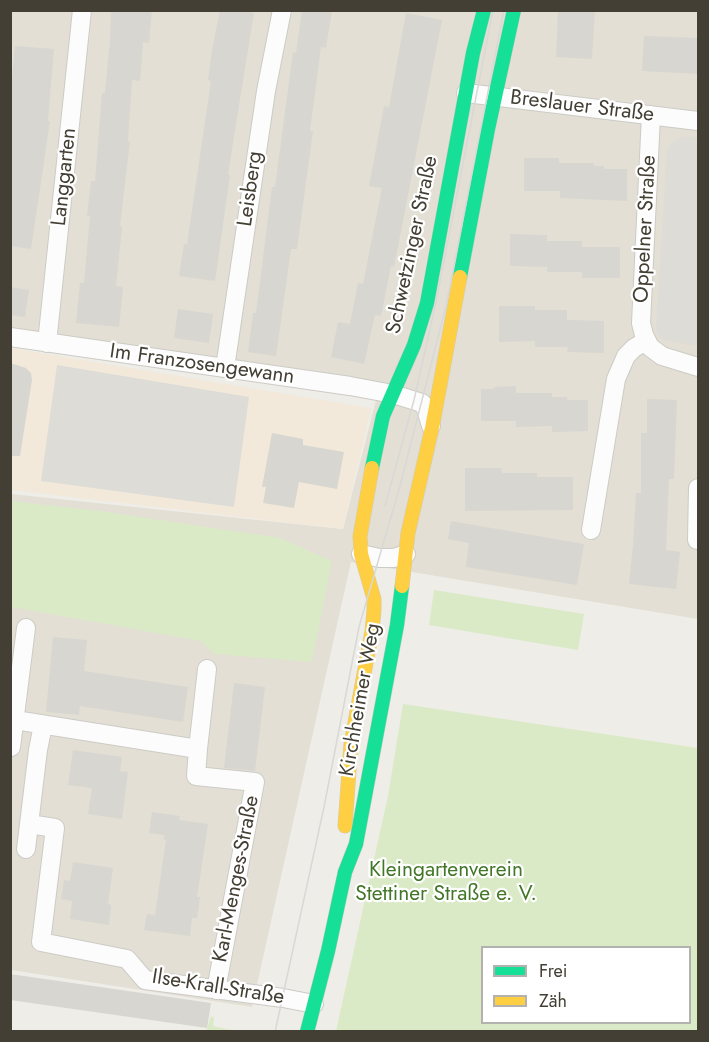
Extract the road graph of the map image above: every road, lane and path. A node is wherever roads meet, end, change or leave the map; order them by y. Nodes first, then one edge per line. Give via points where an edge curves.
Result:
1 (82, 10) edge
2 (282, 10) edge
3 (484, 10) edge
4 (514, 10) edge
5 (466, 93) junction
6 (495, 96) junction
7 (651, 115) junction
8 (699, 121) edge
9 (10, 338) edge
10 (646, 341) junction
11 (47, 343) junction
12 (699, 367) edge
13 (225, 368) junction
14 (393, 394) junction
15 (432, 428) junction
16 (699, 488) edge
17 (591, 530) dead end
18 (698, 540) edge
19 (362, 554) junction
20 (406, 554) junction
21 (26, 628) dead end
22 (207, 669) dead end
23 (15, 720) junction
24 (43, 725) junction
25 (11, 747) edge
26 (198, 749) junction
27 (38, 750) junction
28 (29, 824) junction
29 (18, 848) edge
30 (51, 854) junction
31 (345, 872) junction
32 (216, 990) junction
33 (314, 1004) junction
34 (307, 1032) edge

1 - 11 street, Langgarten
2 - 13 street, Leisberg via 266,91
3 - 5 street, Schwetzinger Straße
4 - 6 street
5 - 6 street, Breslauer Straße
5 - 14 street, Schwetzinger Straße via 427,303
6 - 7 street, Breslauer Straße
6 - 15 street
7 - 8 street, Breslauer Straße
7 - 10 street, Oppelner Straße via 641,323
9 - 11 street, Im Franzosengewann
10 - 12 street via 662,356
10 - 17 street via 626,356 616,380
11 - 13 street, Im Franzosengewann
13 - 14 street, Im Franzosengewann
14 - 15 street, Im Franzosengewann via 422,403
14 - 19 street, Schwetzinger Straße via 382,416 367,492 360,536
15 - 20 street, Kirchheimer Weg
16 - 18 street
19 - 20 street via 379,558
19 - 31 street, Kirchheimer Weg via 374,610 348,769
20 - 31 street, Kirchheimer Weg via 397,625 356,844
21 - 23 street
22 - 26 street, Karl-Menges-Straße
23 - 24 street
23 - 25 street
24 - 26 street
24 - 27 street
25 - 27 street
26 - 32 street, Karl-Menges-Straße via 196,776 255,782
27 - 28 street
28 - 29 street
28 - 30 street, Ilse-Krall-Straße via 55,828
29 - 30 street
30 - 32 street, Ilse-Krall-Straße via 40,942 127,959 145,980
31 - 33 street, Kirchheimer Weg
32 - 33 street, Ilse-Krall-Straße
33 - 34 street, Kirchheimer Weg

